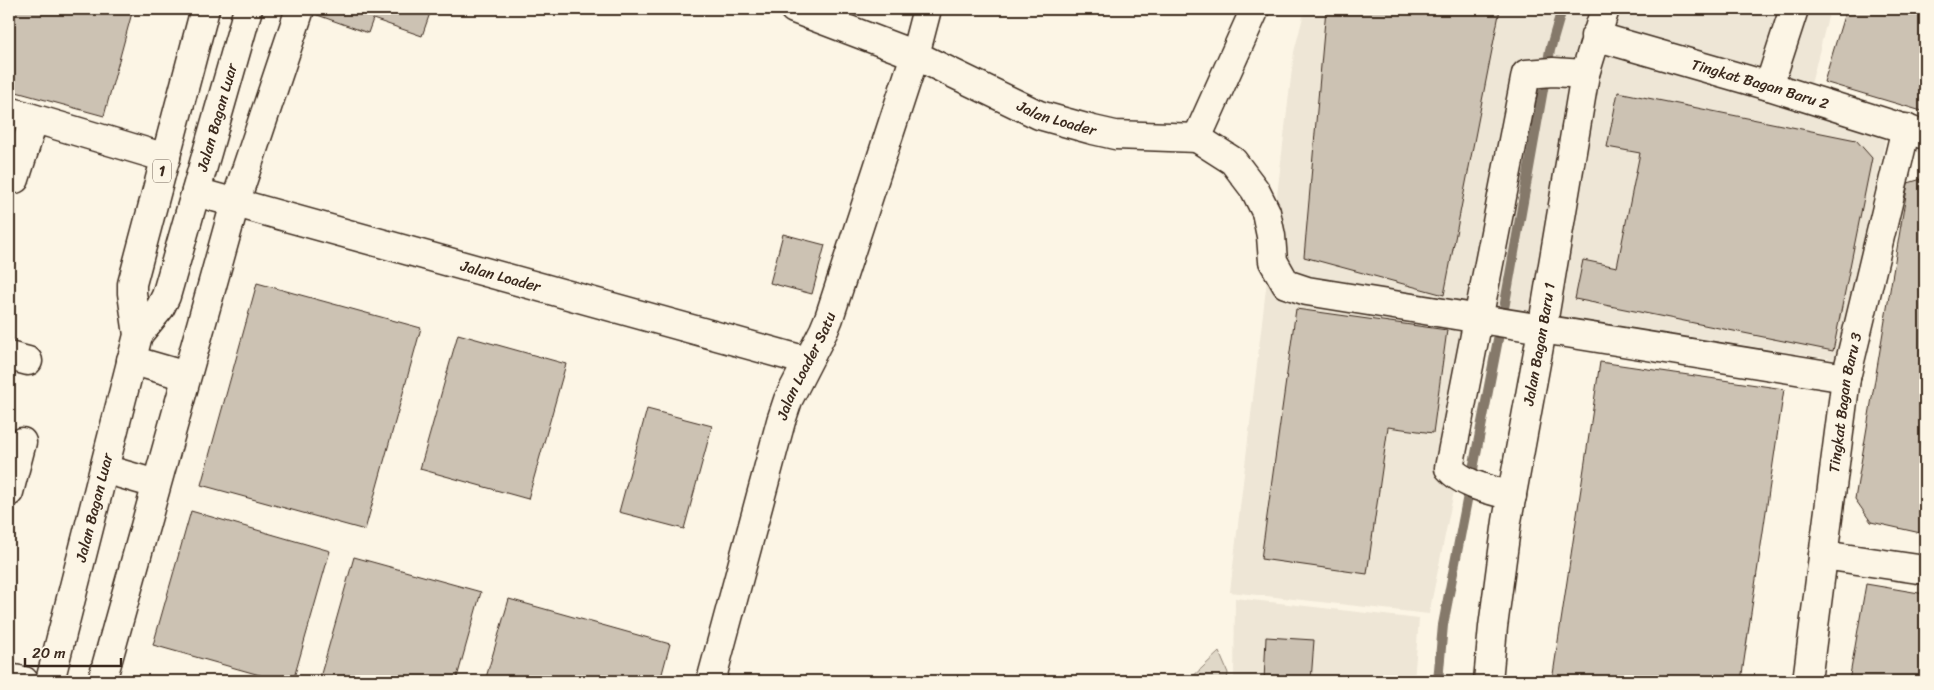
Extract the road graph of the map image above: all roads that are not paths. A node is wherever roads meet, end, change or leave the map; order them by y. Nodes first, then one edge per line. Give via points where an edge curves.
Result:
1 (205, 9) edge
2 (248, 9) edge
3 (300, 9) edge
4 (794, 9) edge
5 (927, 9) edge
6 (1255, 9) edge
7 (1605, 9) edge
8 (1794, 9) edge
9 (1595, 36) junction
10 (915, 56) junction
11 (1585, 74) junction
12 (1769, 86) junction
13 (21, 115) edge
14 (1916, 132) edge
15 (1197, 138) junction
16 (166, 158) junction
17 (9, 177) edge
18 (196, 192) junction
19 (235, 203) junction
20 (1482, 320) junction
21 (1529, 328) junction
22 (134, 347) junction
23 (807, 361) junction
24 (186, 376) junction
25 (1846, 378) junction
26 (22, 442) dead end
27 (104, 469) junction
28 (156, 484) junction
29 (9, 492) edge
30 (1512, 496) junction
31 (1823, 555) junction
32 (1925, 570) edge
33 (9, 678) edge
34 (24, 681) edge
35 (50, 681) edge
36 (102, 681) edge
37 (711, 681) edge
38 (1488, 681) edge
39 (1808, 681) edge

1 - 16 street, Jalan Bagan Luar / 1
2 - 18 street, Jalan Bagan Luar / 1
3 - 19 street
4 - 10 street, Jalan Loader
5 - 10 street, Jalan Loader Satu
6 - 15 street
7 - 9 street, Jalan Bagan Baru 1
8 - 12 street
9 - 11 street, Jalan Bagan Baru 1
9 - 12 street, Tingkat Bagan Baru 2
10 - 15 street, Jalan Loader via 1039,115 1115,135
10 - 23 street, Jalan Loader Satu via 829,318
11 - 20 street via 1526,74
11 - 21 street, Jalan Bagan Baru 1
12 - 14 street, Tingkat Bagan Baru 2
13 - 16 street
13 - 17 street via 15,179
14 - 25 street, Tingkat Bagan Baru 3
15 - 20 street via 1233,161 1255,190 1266,212 1273,261 1286,284 1307,291
16 - 22 street, Jalan Bagan Luar / 1 via 132,284
18 - 19 street, Jalan Loader
18 - 22 street, Jalan Bagan Luar / 1 via 166,296
19 - 23 street, Jalan Loader
19 - 24 street
20 - 21 street
20 - 30 street via 1449,468 1455,475 1486,489
21 - 25 street
21 - 30 street, Jalan Bagan Baru 1
22 - 24 street
22 - 27 street, Jalan Bagan Luar / 1
23 - 37 street, Jalan Loader Satu via 781,421
24 - 28 street
25 - 31 street, Tingkat Bagan Baru 3
26 - 29 street
27 - 28 street
27 - 35 street, Jalan Bagan Luar / 1
28 - 36 street
30 - 38 street, Jalan Bagan Baru 1
31 - 32 street
31 - 39 street, Tingkat Bagan Baru 3
33 - 34 street

